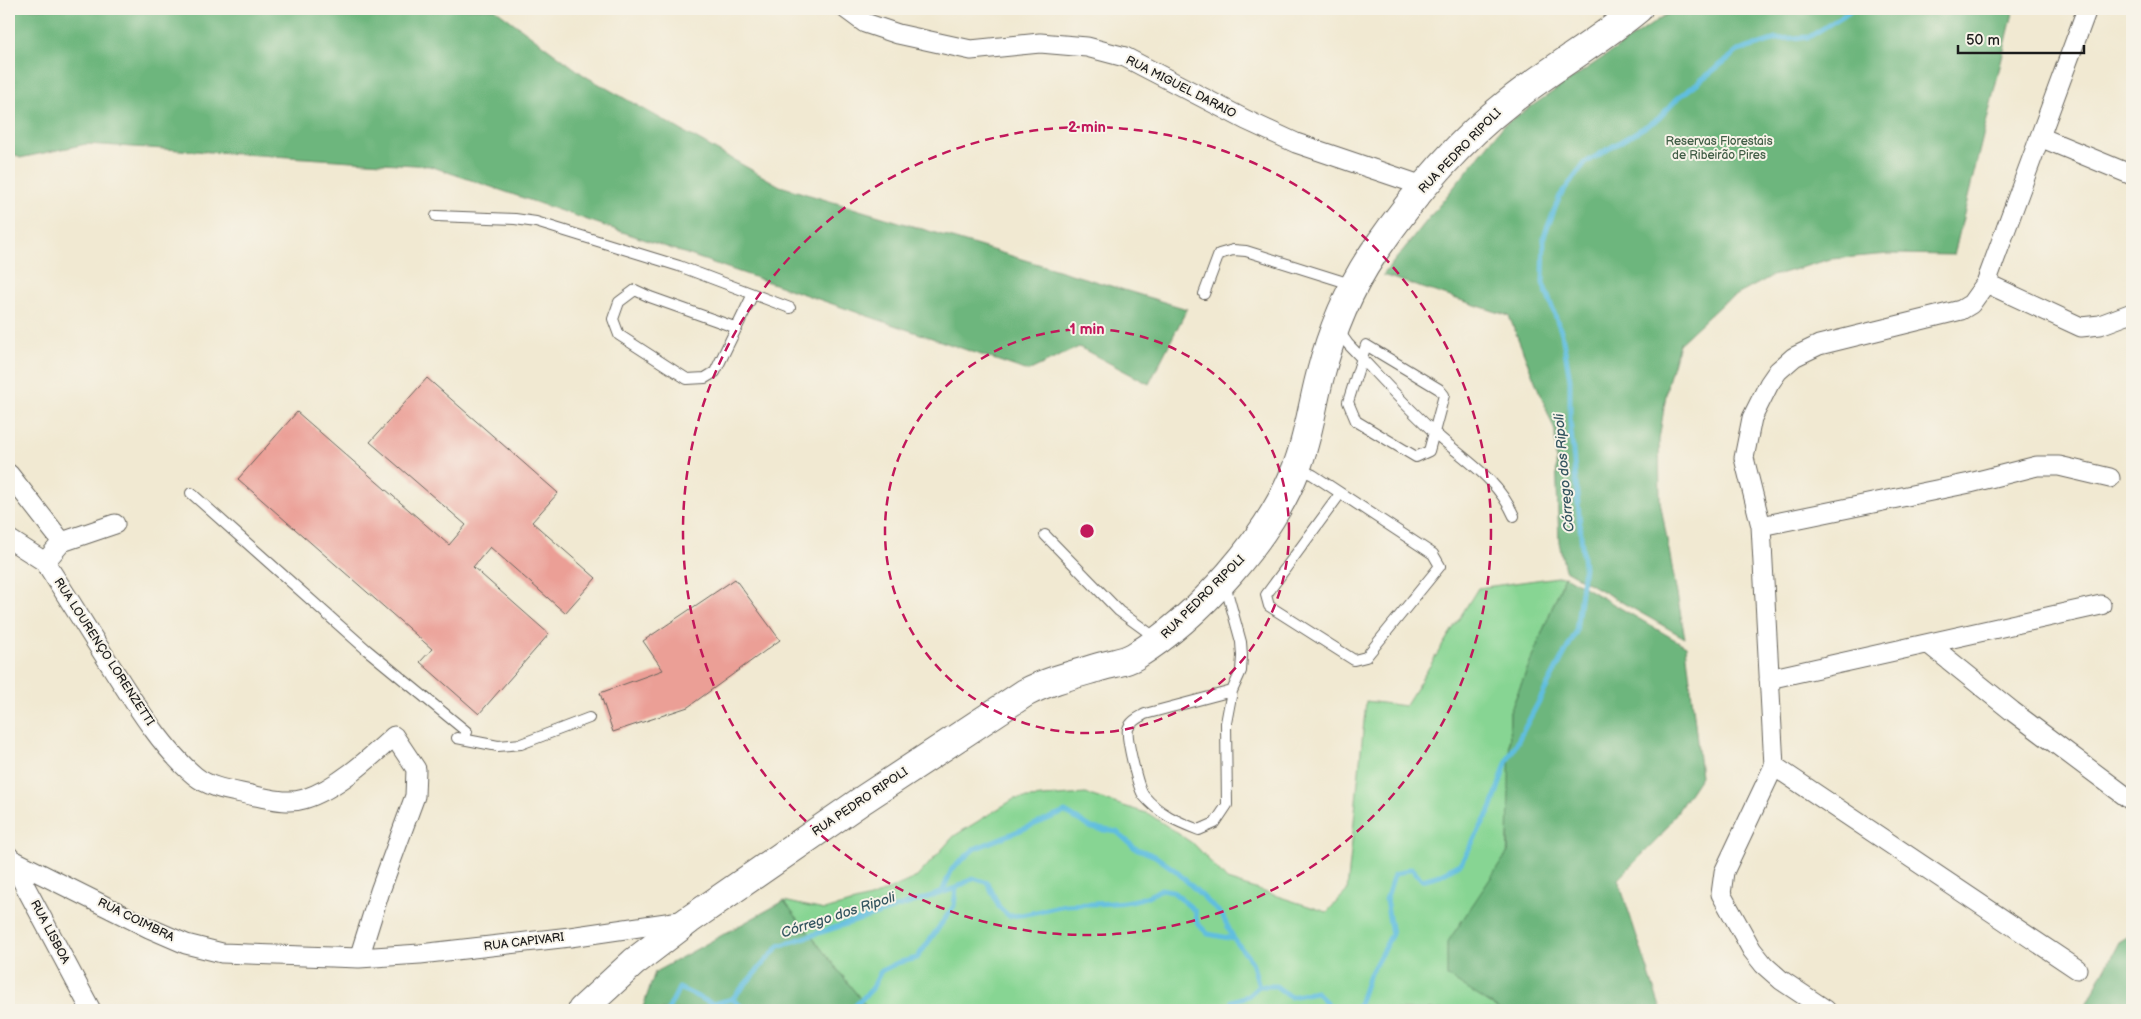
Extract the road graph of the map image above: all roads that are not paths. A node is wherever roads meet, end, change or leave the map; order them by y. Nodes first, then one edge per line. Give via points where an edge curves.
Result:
1 (848, 9) edge
2 (1638, 9) edge
3 (2087, 9) edge
4 (2040, 137) junction
5 (2132, 175) edge
6 (1423, 186) junction
7 (436, 216) dead end
8 (1986, 283) junction
9 (1355, 285) junction
10 (753, 294) junction
11 (1204, 294) dead end
12 (790, 308) dead end
13 (2132, 313) edge
14 (1336, 327) junction
15 (736, 328) junction
16 (1361, 358) junction
17 (1435, 433) junction
18 (1297, 467) junction
19 (9, 474) edge
20 (2110, 478) dead end
21 (191, 493) dead end
22 (1340, 494) junction
23 (1514, 516) dead end
24 (115, 524) dead end
25 (1761, 526) junction
26 (1045, 535) dead end
27 (9, 539) edge
28 (62, 542) junction
29 (45, 562) junction
30 (1223, 579) junction
31 (2101, 605) dead end
32 (1159, 640) junction
33 (1930, 645) junction
34 (1769, 679) junction
35 (1232, 692) junction
36 (589, 718) dead end
37 (467, 732) dead end
38 (457, 738) dead end
39 (1774, 766) junction
40 (2132, 801) edge
41 (10, 856) edge
42 (689, 920) junction
43 (359, 958) junction
44 (2077, 969) dead end
45 (91, 1010) edge
46 (582, 1010) edge
47 (1826, 1010) edge

1 - 6 street, RUA MIGUEL DARAIO via 865,22 898,34 971,50 1040,43 1087,46 1124,57 1296,143
2 - 6 street, RUA PEDRO RIPOLI via 1509,101
3 - 4 street
4 - 5 street
4 - 8 street
6 - 9 street, RUA PEDRO RIPOLI via 1373,254
7 - 10 lane via 536,222 679,266
8 - 13 street via 2081,327 2100,326
8 - 25 street via 1971,304 1961,310 1819,345 1794,357 1778,371 1752,418 1744,458
9 - 11 lane via 1246,251 1233,250 1219,254
9 - 14 street, RUA PEDRO RIPOLI
10 - 12 lane
10 - 15 lane
14 - 16 lane
14 - 18 street, RUA PEDRO RIPOLI via 1320,373
15 - 15 lane via 715,372 705,378 687,380 619,335 612,319 619,302 635,290
16 - 17 lane
16 - 17 lane via 1366,345 1439,389 1444,395
16 - 17 lane via 1348,402 1356,421 1416,457 1429,450
17 - 23 lane via 1495,484
18 - 22 lane
18 - 30 street, RUA PEDRO RIPOLI via 1264,531
19 - 28 street
20 - 25 street via 2058,466 2037,466
21 - 37 lane via 367,650
22 - 22 lane via 1433,554 1440,566 1366,657 1354,660 1269,606 1266,596
24 - 28 street
25 - 34 street
26 - 32 lane via 1120,611
27 - 29 street
28 - 29 street
29 - 43 street, RUA LOURENÇO LORENZETTI via 142,715 185,766 212,785 270,799 303,799 320,792 367,761 394,736 416,769 416,789
30 - 32 street, RUA PEDRO RIPOLI
30 - 35 lane via 1241,642 1241,671
31 - 33 street
32 - 42 street, RUA PEDRO RIPOLI via 1132,658 1043,683 1025,692
33 - 34 street
33 - 40 street
34 - 39 street
35 - 35 lane via 1226,723 1227,804 1215,823 1199,830 1171,820 1143,795 1128,730 1132,721 1145,714
36 - 38 lane via 521,744 498,746
39 - 44 street
39 - 47 street via 1724,872 1721,894 1764,965
41 - 43 street, RUA COIMBRA via 186,944 222,954
41 - 45 street, RUA LISBOA
42 - 43 street, RUA CAPIVARI via 478,948
42 - 46 street, RUA PEDRO RIPOLI via 634,962

